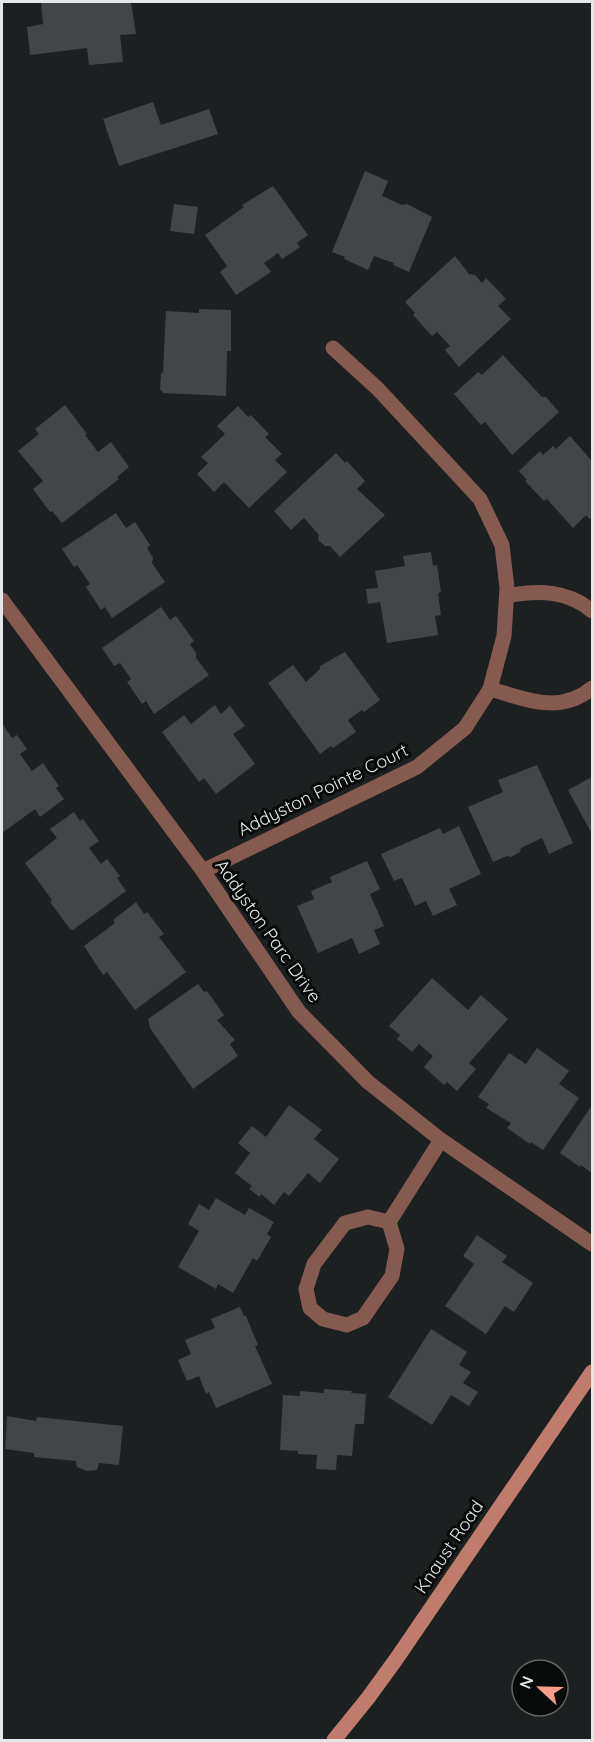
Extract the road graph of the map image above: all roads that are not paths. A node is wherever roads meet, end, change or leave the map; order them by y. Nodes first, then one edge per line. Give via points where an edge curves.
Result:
1 (333, 348) dead end
2 (507, 596) junction
3 (2, 600) edge
4 (592, 611) edge
5 (592, 688) edge
6 (490, 689) junction
7 (203, 871) junction
8 (441, 1140) junction
9 (389, 1222) junction
10 (592, 1244) edge
11 (592, 1372) edge
12 (334, 1740) edge

1 - 2 street, Addyston Pointe Court via 378,389 480,499 502,545
2 - 4 street via 533,591 555,593 583,603
2 - 6 street, Addyston Pointe Court via 504,636
3 - 7 street, Addyston Parc Drive
5 - 6 street via 558,705
6 - 7 street, Addyston Pointe Court via 465,728 417,767
7 - 8 street, Addyston Parc Drive via 299,1012 368,1082
8 - 9 street
8 - 10 street, Addyston Parc Drive
9 - 9 street via 397,1249 392,1276 363,1318 347,1325 323,1319 310,1308 306,1289 314,1264 345,1223 368,1217
11 - 12 main road, Knaust Road via 397,1658

